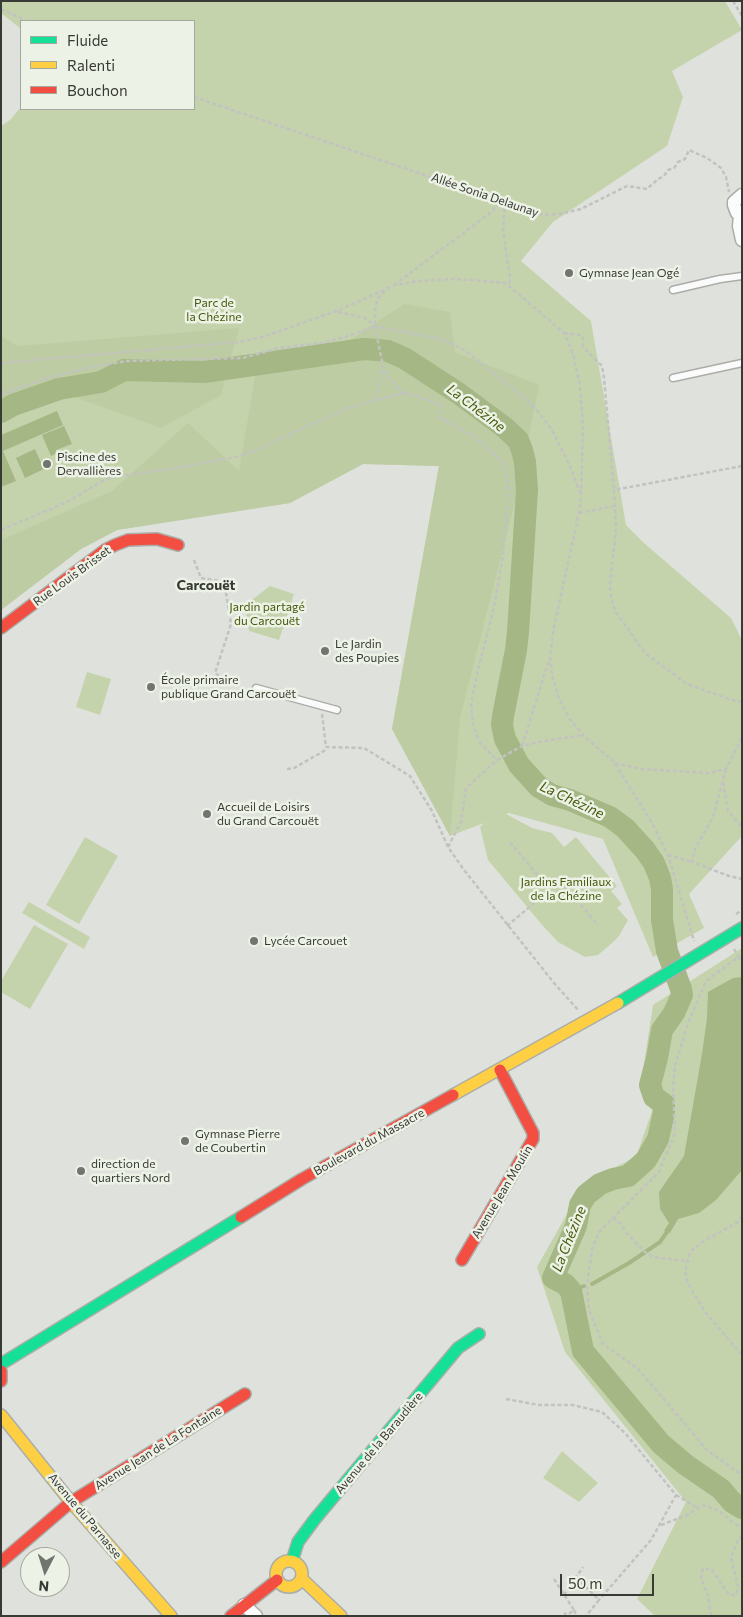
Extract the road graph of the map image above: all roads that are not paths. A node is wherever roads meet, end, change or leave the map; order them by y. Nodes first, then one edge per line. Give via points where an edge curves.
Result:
1 (742, 195) edge
2 (739, 212) edge
3 (742, 240) edge
4 (742, 276) edge
5 (673, 290) dead end
6 (742, 363) edge
7 (672, 378) dead end
8 (178, 545) dead end
9 (1, 628) edge
10 (256, 688) dead end
11 (337, 710) dead end
12 (742, 928) edge
13 (500, 1070) junction
14 (462, 1260) dead end
15 (479, 1334) dead end
16 (1, 1364) edge
17 (1, 1370) edge
18 (1, 1382) edge
19 (245, 1394) dead end
20 (1, 1415) edge
21 (71, 1502) junction
22 (292, 1561) junction
23 (1, 1562) edge
24 (302, 1579) junction
25 (277, 1580) junction
26 (244, 1605) junction
27 (171, 1616) edge
28 (230, 1616) edge
29 (256, 1616) edge
30 (341, 1616) edge

1 - 2 street via 734,202
2 - 3 street
4 - 5 lane
6 - 7 lane
8 - 9 street, Rue Louis Brisset via 157,539 115,544
10 - 11 lane
12 - 13 street, Boulevard du Massacre
13 - 14 street, Avenue Jean Moulin via 533,1133 533,1139
13 - 16 street, Boulevard du Massacre via 302,1178
15 - 22 street, Avenue de la Baraudière via 458,1348 315,1519 298,1542
17 - 18 street
19 - 21 street, Avenue Jean de La Fontaine
20 - 21 street, Avenue du Parnasse
21 - 23 street, Avenue Jean de La Fontaine
21 - 27 street, Avenue du Parnasse
22 - 24 street via 301,1568
22 - 25 street via 278,1566
24 - 25 street via 291,1588
24 - 30 street
25 - 26 street
26 - 28 street
26 - 29 street

